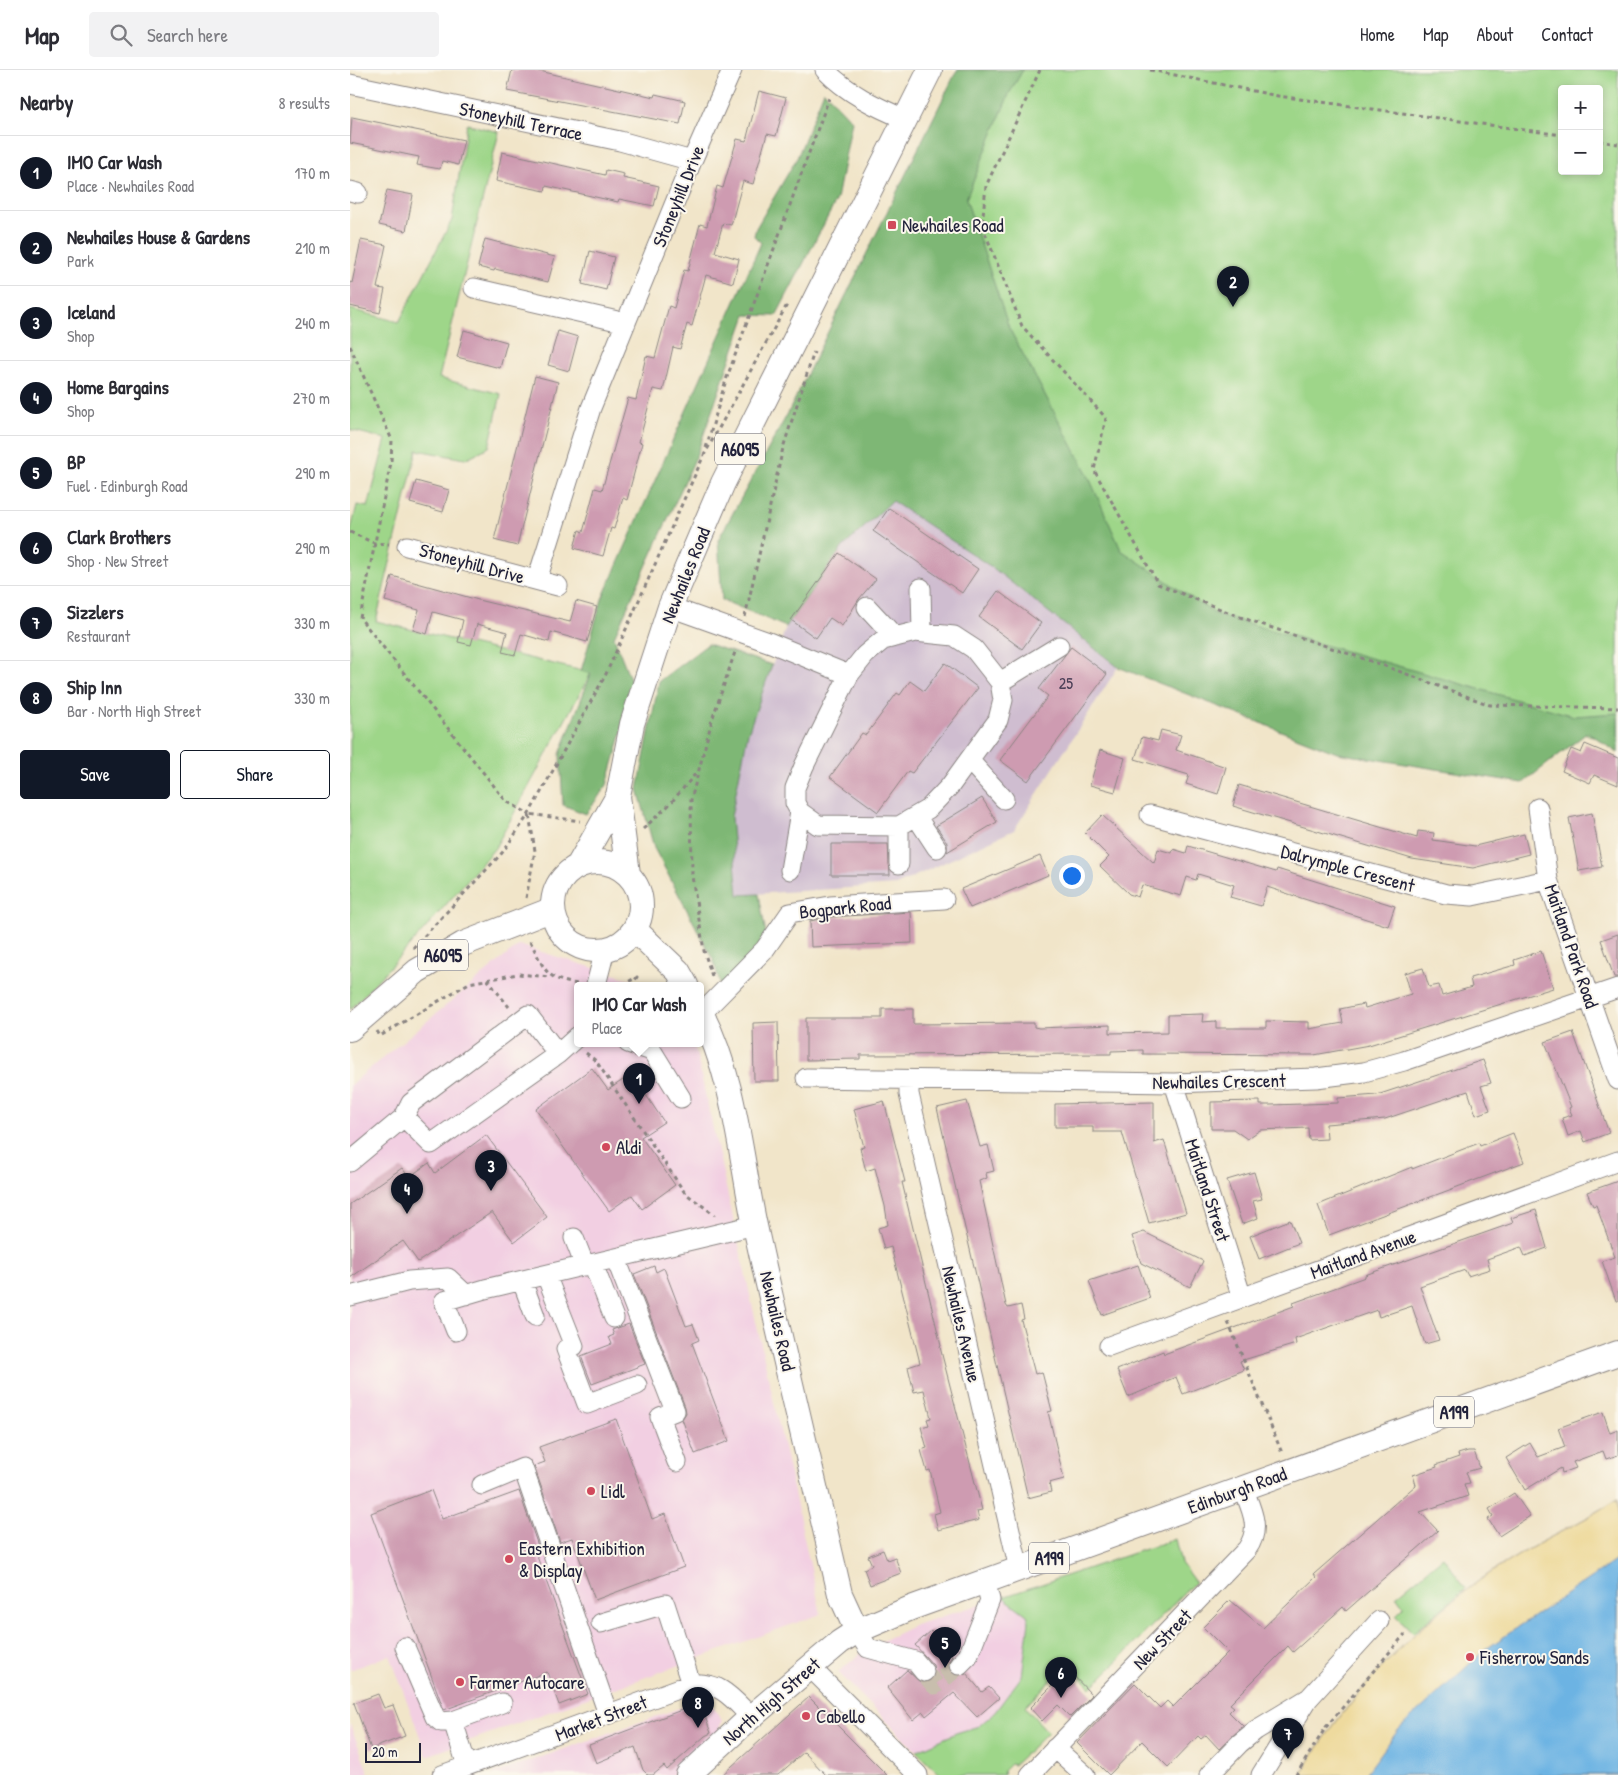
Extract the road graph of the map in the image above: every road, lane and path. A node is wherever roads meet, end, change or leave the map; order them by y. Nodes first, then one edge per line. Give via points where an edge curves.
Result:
1 (732, 70) edge
2 (930, 70) edge
3 (1040, 70) edge
4 (1150, 70) edge
5 (830, 76) edge
6 (350, 84) edge
7 (905, 119) junction
8 (1558, 133) edge
9 (1603, 142) edge
10 (1618, 144) edge
11 (692, 161) junction
12 (474, 288) dead end
13 (793, 295) dead end
14 (626, 323) junction
15 (350, 346) edge
16 (703, 457) junction
17 (350, 532) edge
18 (374, 543) junction
19 (407, 546) joint
20 (537, 580) junction
21 (558, 586) dead end
22 (921, 588) dead end
23 (670, 607) junction
24 (867, 607) dead end
25 (922, 632) junction
26 (895, 637) junction
27 (1059, 646) dead end
28 (850, 675) junction
29 (1000, 682) junction
30 (1618, 708) edge
31 (969, 760) junction
32 (699, 770) dead end
33 (1004, 799) dead end
34 (1538, 808) dead end
35 (800, 812) junction
36 (529, 814) junction
37 (1150, 814) dead end
38 (916, 816) junction
39 (899, 826) junction
40 (612, 827) junction
41 (937, 848) dead end
42 (899, 864) dead end
43 (578, 866) junction
44 (790, 870) dead end
45 (628, 874) junction
46 (1548, 880) junction
47 (944, 899) dead end
48 (553, 909) junction
49 (519, 922) junction
50 (635, 930) junction
51 (411, 949) dead end
52 (605, 950) junction
53 (550, 977) junction
54 (487, 979) junction
55 (597, 982) edge
56 (628, 982) edge
57 (634, 982) edge
58 (684, 982) edge
59 (574, 983) edge
60 (1618, 988) edge
61 (1590, 998) junction
62 (704, 1009) edge
63 (704, 1019) edge
64 (520, 1021) junction
65 (358, 1023) edge
66 (569, 1044) edge
67 (574, 1047) edge
68 (639, 1047) edge
69 (806, 1078) dead end
70 (909, 1080) junction
71 (1618, 1080) edge
72 (1174, 1083) junction
73 (681, 1098) dead end
74 (404, 1117) junction
75 (1618, 1161) edge
76 (350, 1162) edge
77 (755, 1225) junction
78 (730, 1232) junction
79 (574, 1238) dead end
80 (616, 1259) junction
81 (589, 1265) junction
82 (546, 1275) junction
83 (522, 1281) junction
84 (466, 1295) junction
85 (350, 1296) edge
86 (1242, 1298) junction
87 (1221, 1306) junction
88 (535, 1316) dead end
89 (614, 1318) dead end
90 (456, 1331) dead end
91 (1108, 1346) dead end
92 (1618, 1353) edge
93 (637, 1384) dead end
94 (677, 1462) dead end
95 (1289, 1471) junction
96 (482, 1485) dead end
97 (1243, 1488) junction
98 (1019, 1569) junction
99 (985, 1581) junction
100 (1379, 1621) dead end
101 (601, 1623) dead end
102 (857, 1631) junction
103 (1405, 1634) dead end
104 (405, 1648) dead end
105 (959, 1665) tunnel mouth
106 (810, 1667) junction
107 (924, 1672) tunnel mouth
108 (691, 1684) junction
109 (1309, 1698) junction
110 (502, 1703) dead end
111 (608, 1714) junction
112 (751, 1717) junction
113 (452, 1721) junction
114 (1240, 1743) junction
115 (1055, 1748) junction
116 (468, 1766) junction
117 (1264, 1769) edge
118 (442, 1775) edge
119 (688, 1775) edge
120 (918, 1775) edge
121 (1030, 1775) edge
122 (1085, 1775) edge
123 (1209, 1775) edge
124 (1296, 1775) edge

1 - 11 street, Stoneyhill Drive
2 - 7 main road, Newhailes Road / A6095
3 - 30 path via 986,186 982,225 1022,326 1106,418 1094,470 1158,584 1240,617 1490,705
4 - 8 path via 1278,96
5 - 7 street via 873,106
5 - 16 path via 726,380
6 - 11 street, Stoneyhill Terrace via 620,141
7 - 23 main road, Newhailes Road / A6095 via 723,483
9 - 10 path
11 - 14 street, Stoneyhill Drive
12 - 14 street
13 - 16 path
14 - 20 street, Stoneyhill Drive via 590,408
15 - 18 path via 392,440 392,462
16 - 36 path via 606,674
17 - 18 path
18 - 19 path
18 - 36 path via 360,618 506,800
19 - 20 street, Stoneyhill Drive
20 - 21 street, Stoneyhill Drive
22 - 25 street
23 - 28 street
23 - 40 main road, Newhailes Road / A6095 via 632,724
24 - 26 street
25 - 26 street
25 - 29 street via 954,636 974,649
26 - 28 street via 883,640 865,654
27 - 29 street
28 - 35 street via 795,788 795,803
29 - 31 street via 1003,700 998,720
31 - 33 street
31 - 38 street via 950,786
32 - 40 path via 669,805 638,833
34 - 46 street, Maitland Park Road
35 - 39 street via 818,825
35 - 44 street
36 - 40 path
36 - 49 path via 535,851 532,878
36 - 51 path via 502,853
37 - 46 street, Dalrymple Crescent via 1446,894 1472,896
38 - 39 street
38 - 41 street
39 - 42 street
40 - 43 main road
40 - 45 main road, Newhailes Road / A6095
43 - 45 main road via 604,862
43 - 48 main road via 559,884
45 - 50 main road, Newhailes Road / A6095 via 637,886 641,901
46 - 61 street, Maitland Park Road
47 - 62 street, Bogpark Road via 830,906 790,913 766,949
48 - 49 main road, A6095
48 - 52 main road via 556,923 564,936 590,950
49 - 53 path
49 - 65 main road, A6095 via 463,944 417,971
50 - 52 main road via 620,944
50 - 58 main road via 678,971
52 - 55 street
53 - 54 path via 518,974
53 - 59 path
54 - 64 path
54 - 65 path via 469,983 380,1036
56 - 57 path via 637,977
60 - 61 street, Newhailes Crescent
61 - 71 street, Maitland Park Road
61 - 72 street, Newhailes Crescent via 1364,1072 1316,1078
63 - 77 main road, Newhailes Road via 727,1084
64 - 66 street via 528,1016
64 - 74 street via 411,1103
66 - 74 street via 431,1144
67 - 78 path via 596,1060 685,1193 716,1216
68 - 73 street via 652,1052
69 - 70 street, Newhailes Crescent
70 - 72 street, Newhailes Crescent
70 - 98 street, Newhailes Avenue via 909,1094
72 - 86 street, Maitland Street
74 - 76 street
75 - 86 street, Maitland Avenue
77 - 78 street
77 - 102 main road, Newhailes Road via 840,1594
78 - 80 street
79 - 81 street
80 - 81 street
80 - 94 street via 674,1411 660,1417
81 - 82 street
81 - 89 street
82 - 83 street
82 - 93 street via 574,1346 566,1349 587,1404
83 - 84 street
83 - 88 street
84 - 85 street via 448,1278 409,1281
84 - 90 street via 444,1301
86 - 87 street, Maitland Avenue
87 - 91 street, Maitland Avenue
87 - 95 path
92 - 95 main road, Edinburgh Road / A199
95 - 97 main road, Edinburgh Road / A199
96 - 111 street via 523,1468
97 - 98 main road, Edinburgh Road / A199
97 - 115 street, New Street via 1256,1523 1252,1542 1222,1577
98 - 99 main road, Edinburgh Road / A199
99 - 102 main road, Edinburgh Road / A199
99 - 105 street via 990,1600 968,1656
100 - 109 street
101 - 108 street via 665,1604
102 - 106 main road, North High Street / A199
102 - 107 street via 868,1648 915,1661
103 - 124 path via 1326,1727
104 - 113 street via 435,1717 441,1722
106 - 112 main road, North High Street / A199
106 - 120 street
108 - 111 street, Market Street
108 - 112 street, Market Street via 708,1683 723,1690
109 - 114 street
109 - 117 street
110 - 113 street
111 - 116 street, Market Street
112 - 119 main road, North High Street / A199
113 - 116 street
114 - 117 street via 1253,1744 1262,1750
114 - 123 street
115 - 121 street, New Street
115 - 122 street
116 - 118 street, Market Street

